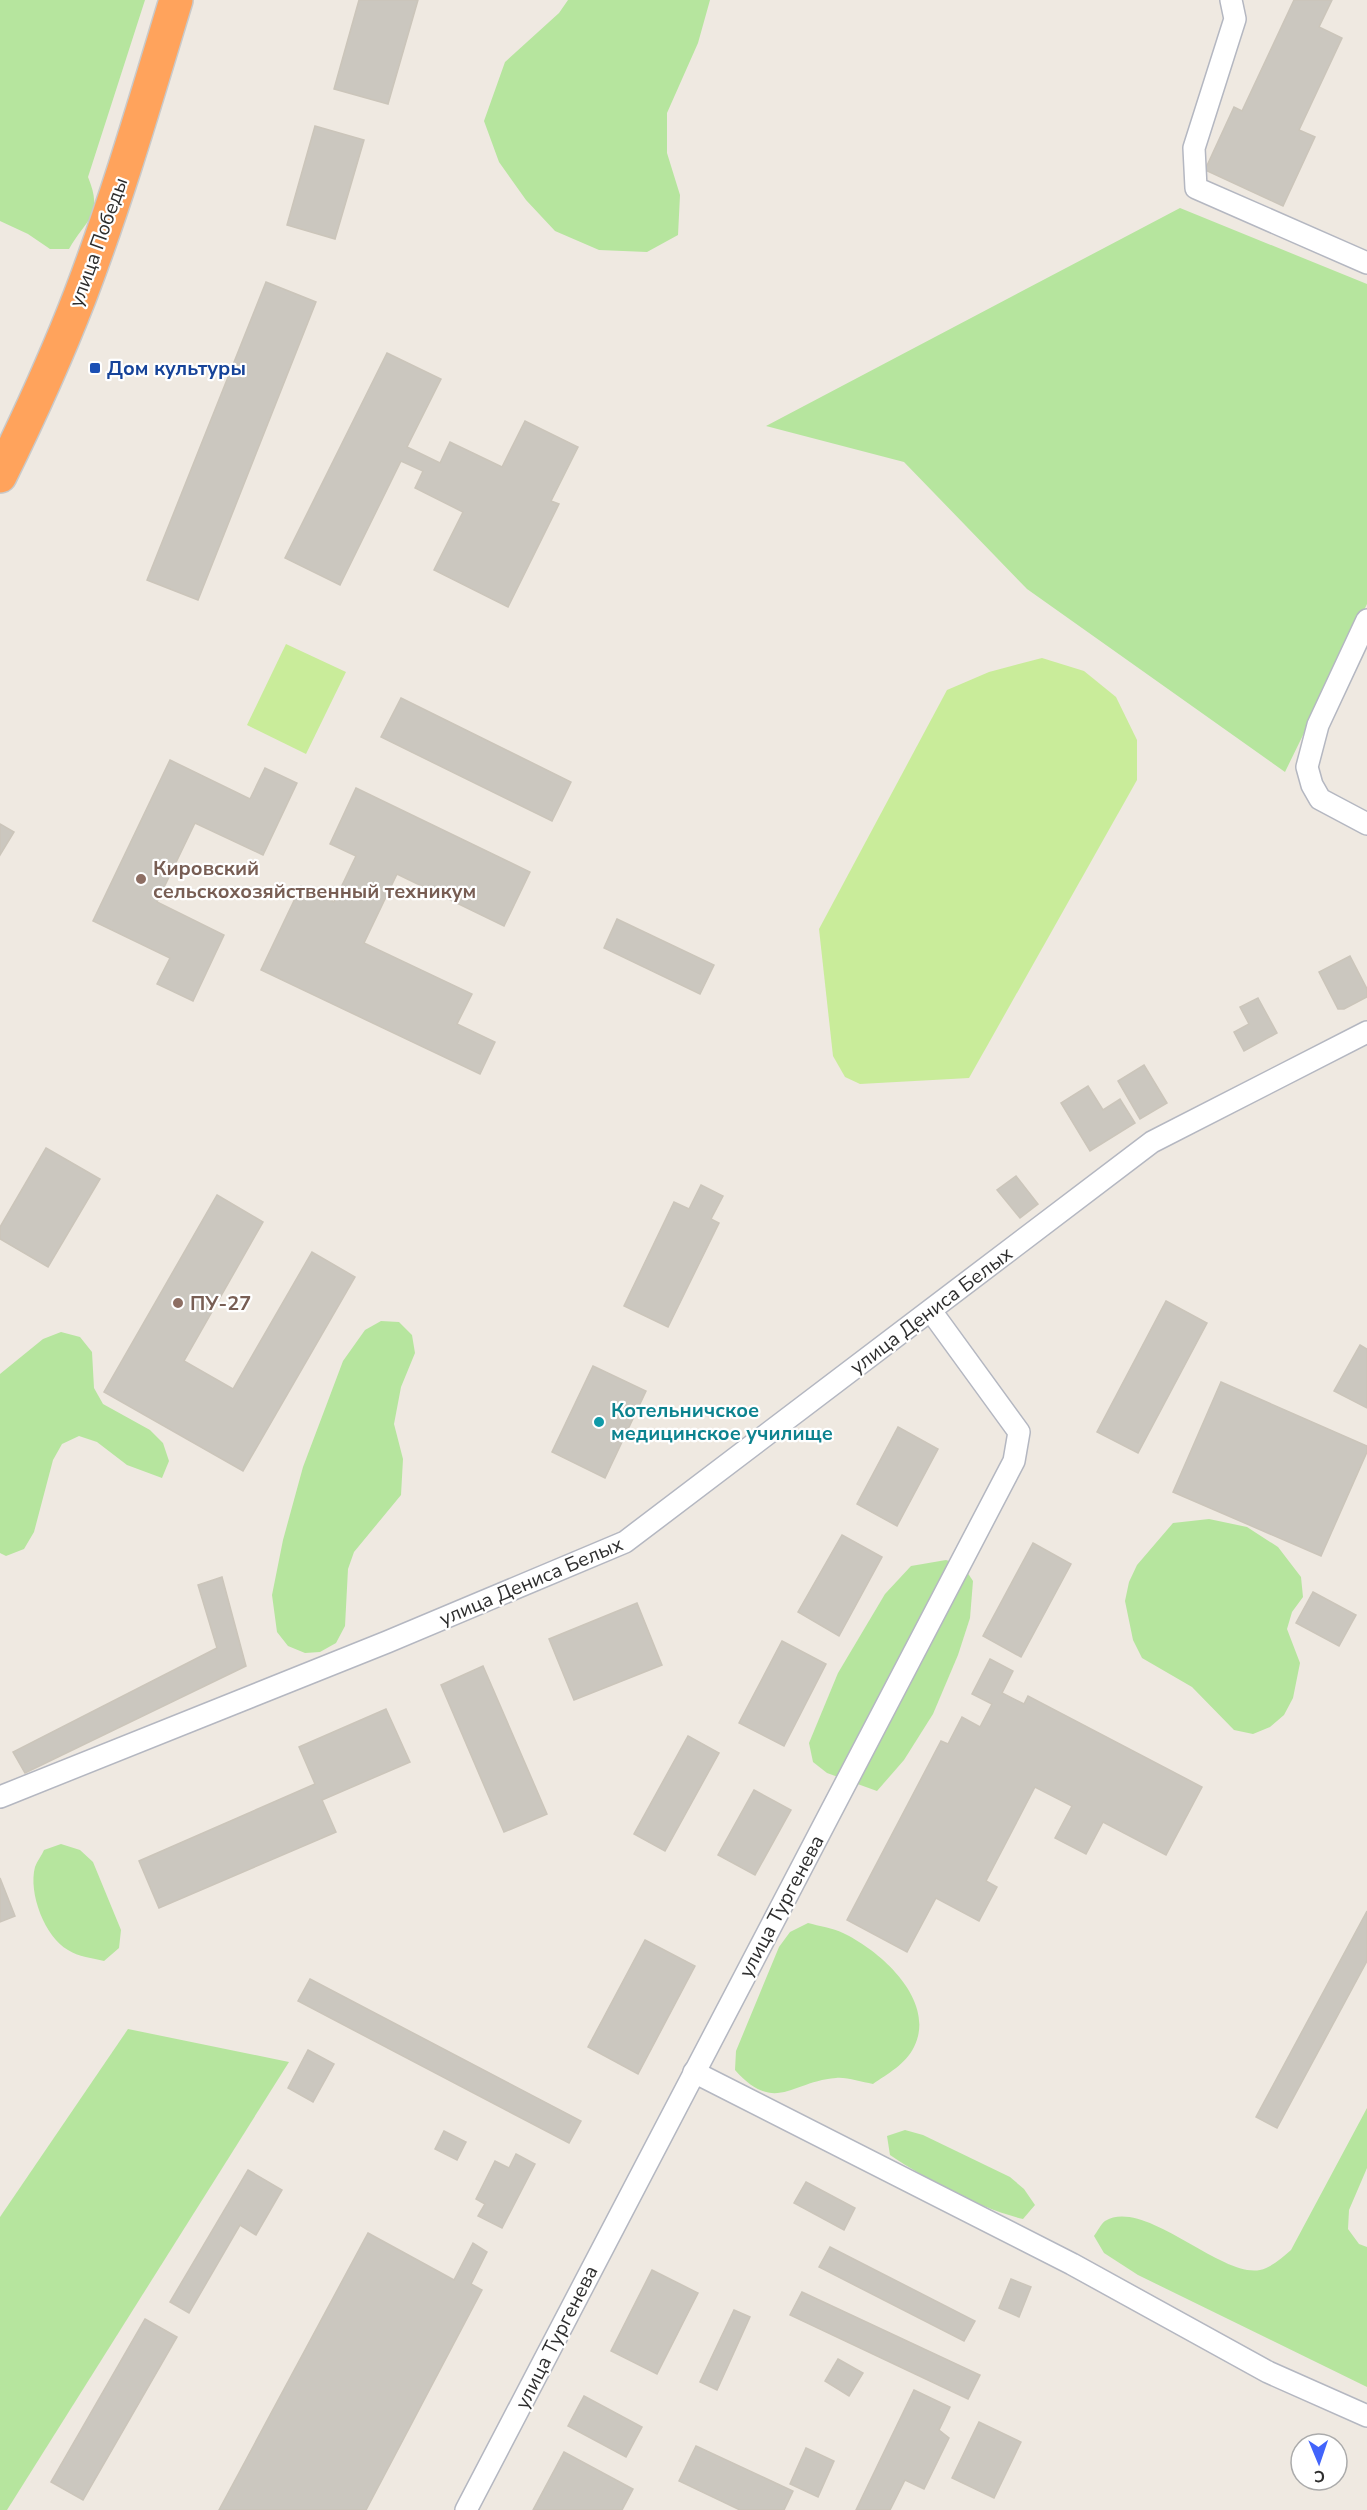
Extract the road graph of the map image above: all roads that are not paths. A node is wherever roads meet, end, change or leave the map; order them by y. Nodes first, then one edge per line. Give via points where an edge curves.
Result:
1 (176, 0) edge
2 (1231, 0) edge
3 (1367, 263) edge
4 (0, 476) edge
5 (1367, 620) edge
6 (1367, 824) edge
7 (1367, 1032) edge
8 (931, 1311) junction
9 (0, 1797) edge
10 (694, 2072) junction
11 (1367, 2416) edge
12 (466, 2510) edge

1 - 4 highway, улица Победы via 129,156 80,295 39,396
2 - 3 street via 1235,18 1194,148 1196,188
5 - 6 street via 1318,725 1307,767 1320,799
7 - 8 street, улица Дениса Белых via 1152,1142
8 - 9 street, улица Дениса Белых via 625,1542 376,1647
8 - 10 street, улица Тургенева via 1019,1432 1014,1461
10 - 11 street via 1072,2264 1268,2372
10 - 12 street, улица Тургенева

